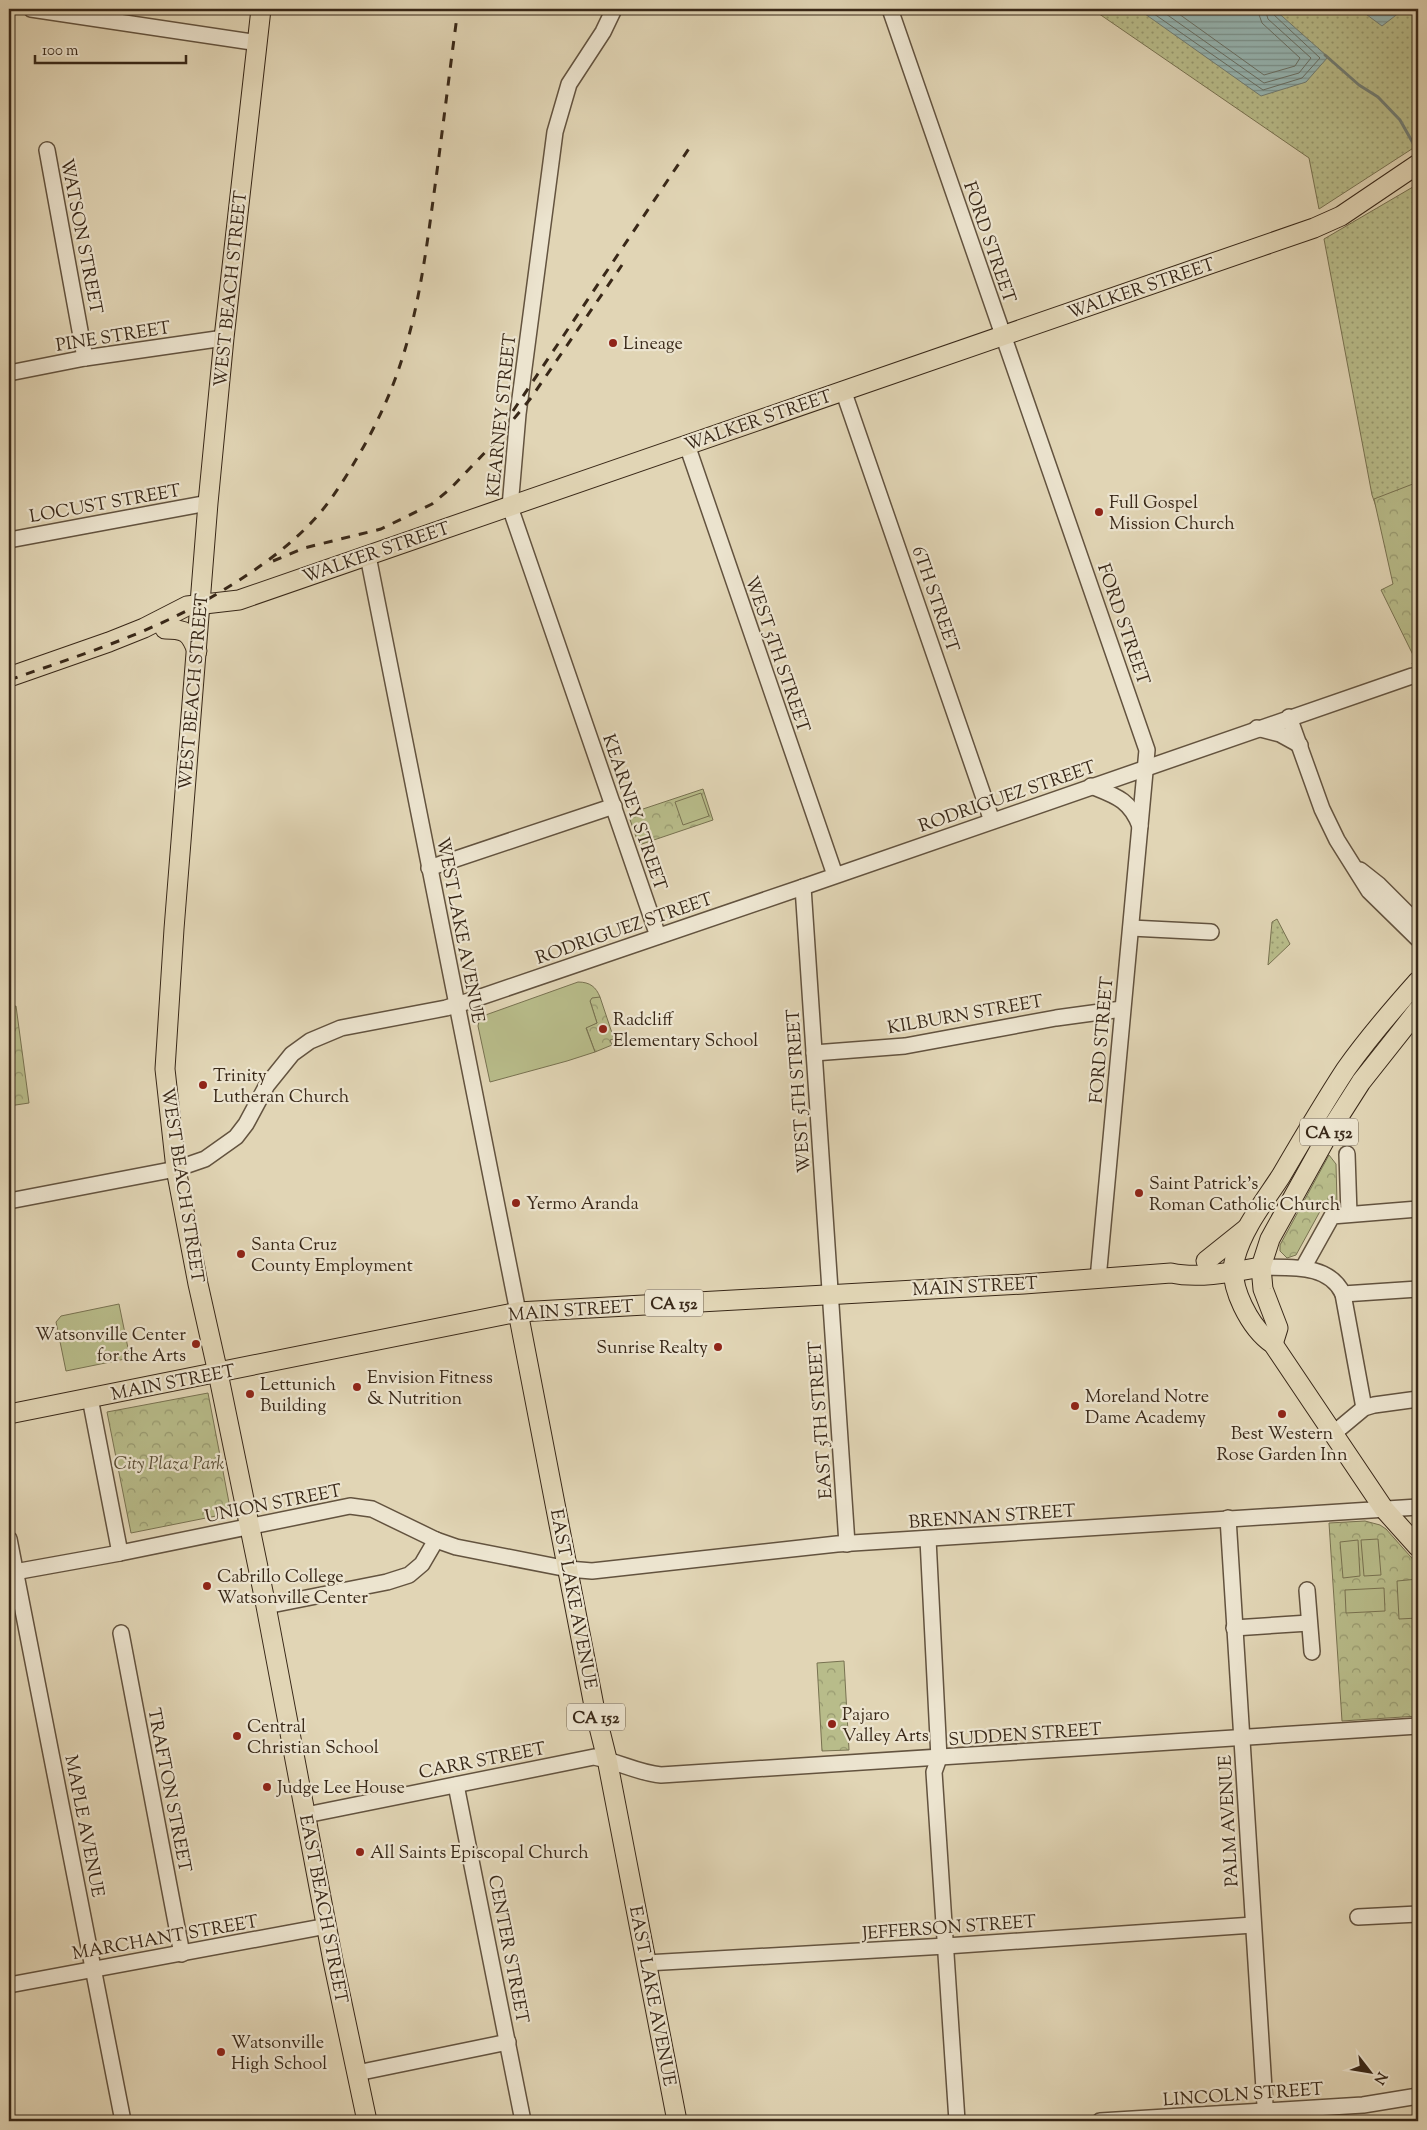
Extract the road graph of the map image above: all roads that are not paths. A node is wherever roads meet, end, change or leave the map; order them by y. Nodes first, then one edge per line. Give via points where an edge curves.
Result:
1 (31, 9) edge
2 (262, 9) edge
3 (614, 9) edge
4 (890, 9) edge
5 (258, 43) junction
6 (47, 150) dead end
7 (1418, 164) edge
8 (1003, 335) junction
9 (224, 338) junction
10 (85, 358) junction
11 (9, 373) edge
12 (843, 390) junction
13 (687, 445) junction
14 (208, 504) junction
15 (510, 507) junction
16 (9, 540) edge
17 (368, 556) junction
18 (201, 603) junction
19 (165, 629) junction
20 (197, 651) junction
21 (1412, 676) dead end
22 (9, 677) edge
23 (9, 684) edge
24 (1289, 717) junction
25 (1257, 728) junction
26 (1300, 745) junction
27 (1147, 767) junction
28 (1091, 786) junction
29 (614, 806) junction
30 (992, 821) junction
31 (1140, 827) junction
32 (1355, 866) junction
33 (429, 868) junction
34 (835, 875) junction
35 (803, 887) junction
36 (1418, 924) edge
37 (1131, 928) junction
38 (1211, 932) dead end
39 (658, 936) junction
40 (1418, 939) edge
41 (1418, 981) edge
42 (457, 1005) junction
43 (1122, 1009) junction
44 (1418, 1010) edge
45 (814, 1053) junction
46 (1347, 1154) dead end
47 (176, 1169) junction
48 (9, 1201) edge
49 (1418, 1209) edge
50 (1349, 1214) junction
51 (1247, 1228) junction
52 (1206, 1261) junction
53 (1234, 1266) junction
54 (1261, 1267) junction
55 (1303, 1268) junction
56 (1171, 1273) junction
57 (1098, 1278) junction
58 (1418, 1289) edge
59 (830, 1293) junction
60 (1343, 1294) junction
61 (518, 1312) junction
62 (1273, 1344) junction
63 (218, 1373) junction
64 (90, 1398) junction
65 (1418, 1399) edge
66 (1364, 1408) junction
67 (9, 1414) edge
68 (1334, 1433) junction
69 (1418, 1507) edge
70 (1384, 1509) junction
71 (1228, 1518) junction
72 (249, 1526) junction
73 (9, 1539) edge
74 (928, 1539) junction
75 (436, 1540) junction
76 (846, 1544) junction
77 (1418, 1548) edge
78 (120, 1553) junction
79 (568, 1569) junction
80 (12, 1572) edge
81 (1307, 1590) dead end
82 (266, 1606) junction
83 (1309, 1622) junction
84 (1234, 1628) junction
85 (121, 1633) dead end
86 (1312, 1652) dead end
87 (1418, 1726) edge
88 (1242, 1738) junction
89 (939, 1758) junction
90 (607, 1759) junction
91 (456, 1785) junction
92 (306, 1815) junction
93 (1418, 1914) edge
94 (1358, 1918) dead end
95 (1253, 1925) junction
96 (327, 1926) junction
97 (946, 1946) junction
98 (182, 1954) junction
99 (646, 1963) junction
100 (93, 1969) junction
101 (9, 1985) edge
102 (508, 2042) junction
103 (357, 2073) junction
104 (1418, 2096) edge
105 (1266, 2116) edge
106 (123, 2121) edge
107 (367, 2121) edge
108 (523, 2121) edge
109 (677, 2121) edge
110 (957, 2121) edge
111 (1100, 2121) edge

1 - 5 street
2 - 5 main road, WEST BEACH STREET
3 - 15 street, KEARNEY STREET via 569,84 555,132 518,414
4 - 8 street, FORD STREET
5 - 9 main road, WEST BEACH STREET
6 - 10 street, WATSON STREET
7 - 8 main road, WALKER STREET via 1341,216 1314,228
8 - 12 main road, WALKER STREET
8 - 27 street, FORD STREET via 1147,750
9 - 10 street, PINE STREET
9 - 14 main road, WEST BEACH STREET
10 - 11 street, PINE STREET
12 - 13 main road, WALKER STREET
12 - 30 street, 6TH STREET
13 - 15 main road, WALKER STREET
13 - 34 street, WEST 5TH STREET
14 - 16 street, LOCUST STREET
14 - 18 main road, WEST BEACH STREET
15 - 17 main road, WALKER STREET
15 - 29 street, KEARNEY STREET
17 - 18 main road, WALKER STREET via 239,600
17 - 33 street, WEST LAKE AVENUE
18 - 19 main road via 187,617
18 - 20 main road, WEST BEACH STREET
18 - 22 main road, WALKER STREET via 187,606 109,642
19 - 20 main road via 192,636
19 - 23 main road
20 - 47 main road, WEST BEACH STREET via 165,1053
21 - 24 street, RODRIGUEZ STREET
24 - 25 street, RODRIGUEZ STREET
24 - 26 street
25 - 26 street via 1280,734
25 - 27 street, RODRIGUEZ STREET
26 - 32 street via 1332,831
27 - 28 street, RODRIGUEZ STREET
27 - 31 street, FORD STREET
28 - 30 street, RODRIGUEZ STREET
28 - 31 street via 1123,801 1133,810
29 - 33 street
29 - 39 street, KEARNEY STREET
30 - 34 street, RODRIGUEZ STREET
31 - 37 street, FORD STREET
32 - 36 street via 1379,884
32 - 40 street via 1369,891
33 - 42 street, WEST LAKE AVENUE
34 - 35 street, RODRIGUEZ STREET
35 - 39 street, RODRIGUEZ STREET
35 - 45 street, WEST 5TH STREET
37 - 38 street
37 - 43 street, FORD STREET
39 - 42 street, RODRIGUEZ STREET
41 - 51 main road, CA 152 via 1346,1069
42 - 47 street, RODRIGUEZ STREET via 341,1028 310,1041 279,1068 236,1136 205,1159
42 - 61 street, WEST LAKE AVENUE
43 - 45 street, KILBURN STREET via 905,1046
43 - 57 street, FORD STREET
44 - 54 main road, CA 152 via 1372,1067 1331,1128 1282,1214
45 - 59 street, WEST 5TH STREET
46 - 50 street
47 - 48 street, RODRIGUEZ STREET
47 - 63 main road, WEST BEACH STREET
49 - 50 street
50 - 55 street via 1332,1216
51 - 52 main road
51 - 53 main road, CA 152
52 - 53 main road, MAIN STREET / CA 152
52 - 56 main road, MAIN STREET / CA 152 via 1181,1262
53 - 54 main road, MAIN STREET / CA 152
53 - 56 main road, MAIN STREET / CA 152 via 1182,1275
53 - 62 main road via 1238,1297 1264,1338
54 - 55 street
54 - 62 main road via 1263,1289 1278,1328
55 - 60 street via 1329,1277
56 - 57 main road, MAIN STREET / CA 152
57 - 59 main road, MAIN STREET / CA 152
58 - 60 street
59 - 61 main road, MAIN STREET / CA 152
59 - 76 street, EAST 5TH STREET
60 - 66 street
61 - 63 main road, MAIN STREET / CA 152
61 - 79 main road, EAST LAKE AVENUE / CA 152
62 - 68 main road
63 - 64 main road, MAIN STREET
63 - 72 main road, EAST BEACH STREET
64 - 67 main road, MAIN STREET
64 - 78 street
65 - 66 street
66 - 68 street
68 - 70 main road
69 - 70 street, BRENNAN STREET
70 - 71 street, BRENNAN STREET
70 - 77 main road
71 - 74 street, BRENNAN STREET
71 - 84 street, PALM AVENUE
72 - 75 street, UNION STREET via 350,1506 372,1508
72 - 78 street, UNION STREET
72 - 82 main road, EAST BEACH STREET
73 - 80 street, MAPLE AVENUE
74 - 76 street, BRENNAN STREET
74 - 89 street
75 - 79 street, UNION STREET
75 - 82 street via 422,1564 408,1575
76 - 79 street, BRENNAN STREET via 592,1571
78 - 80 street, UNION STREET
79 - 90 main road, EAST LAKE AVENUE / CA 152
80 - 100 street, MAPLE AVENUE
81 - 83 street
82 - 92 main road, EAST BEACH STREET
83 - 84 street
83 - 86 street
84 - 88 street, PALM AVENUE
85 - 98 street, TRAFTON STREET
87 - 88 street, SUDDEN STREET
88 - 89 street, SUDDEN STREET
88 - 95 street, PALM AVENUE
89 - 90 street, SUDDEN STREET via 661,1775 645,1773
89 - 97 street via 934,1772
90 - 91 street, CARR STREET via 592,1758
90 - 99 main road, EAST LAKE AVENUE / CA 152
91 - 92 street, CARR STREET
91 - 102 street, CENTER STREET
92 - 96 main road, EAST BEACH STREET
93 - 94 street
95 - 97 street, JEFFERSON STREET
95 - 105 street, PALM AVENUE
96 - 98 street, MARCHANT STREET
96 - 103 main road, EAST BEACH STREET
97 - 99 street, JEFFERSON STREET
97 - 110 street
98 - 100 street, MARCHANT STREET
99 - 109 main road, EAST LAKE AVENUE / CA 152
100 - 101 street, MARCHANT STREET
100 - 106 street, MAPLE AVENUE
102 - 103 street
102 - 108 street, CENTER STREET
103 - 107 main road, EAST BEACH STREET
104 - 105 street, LINCOLN STREET
105 - 111 street, LINCOLN STREET

